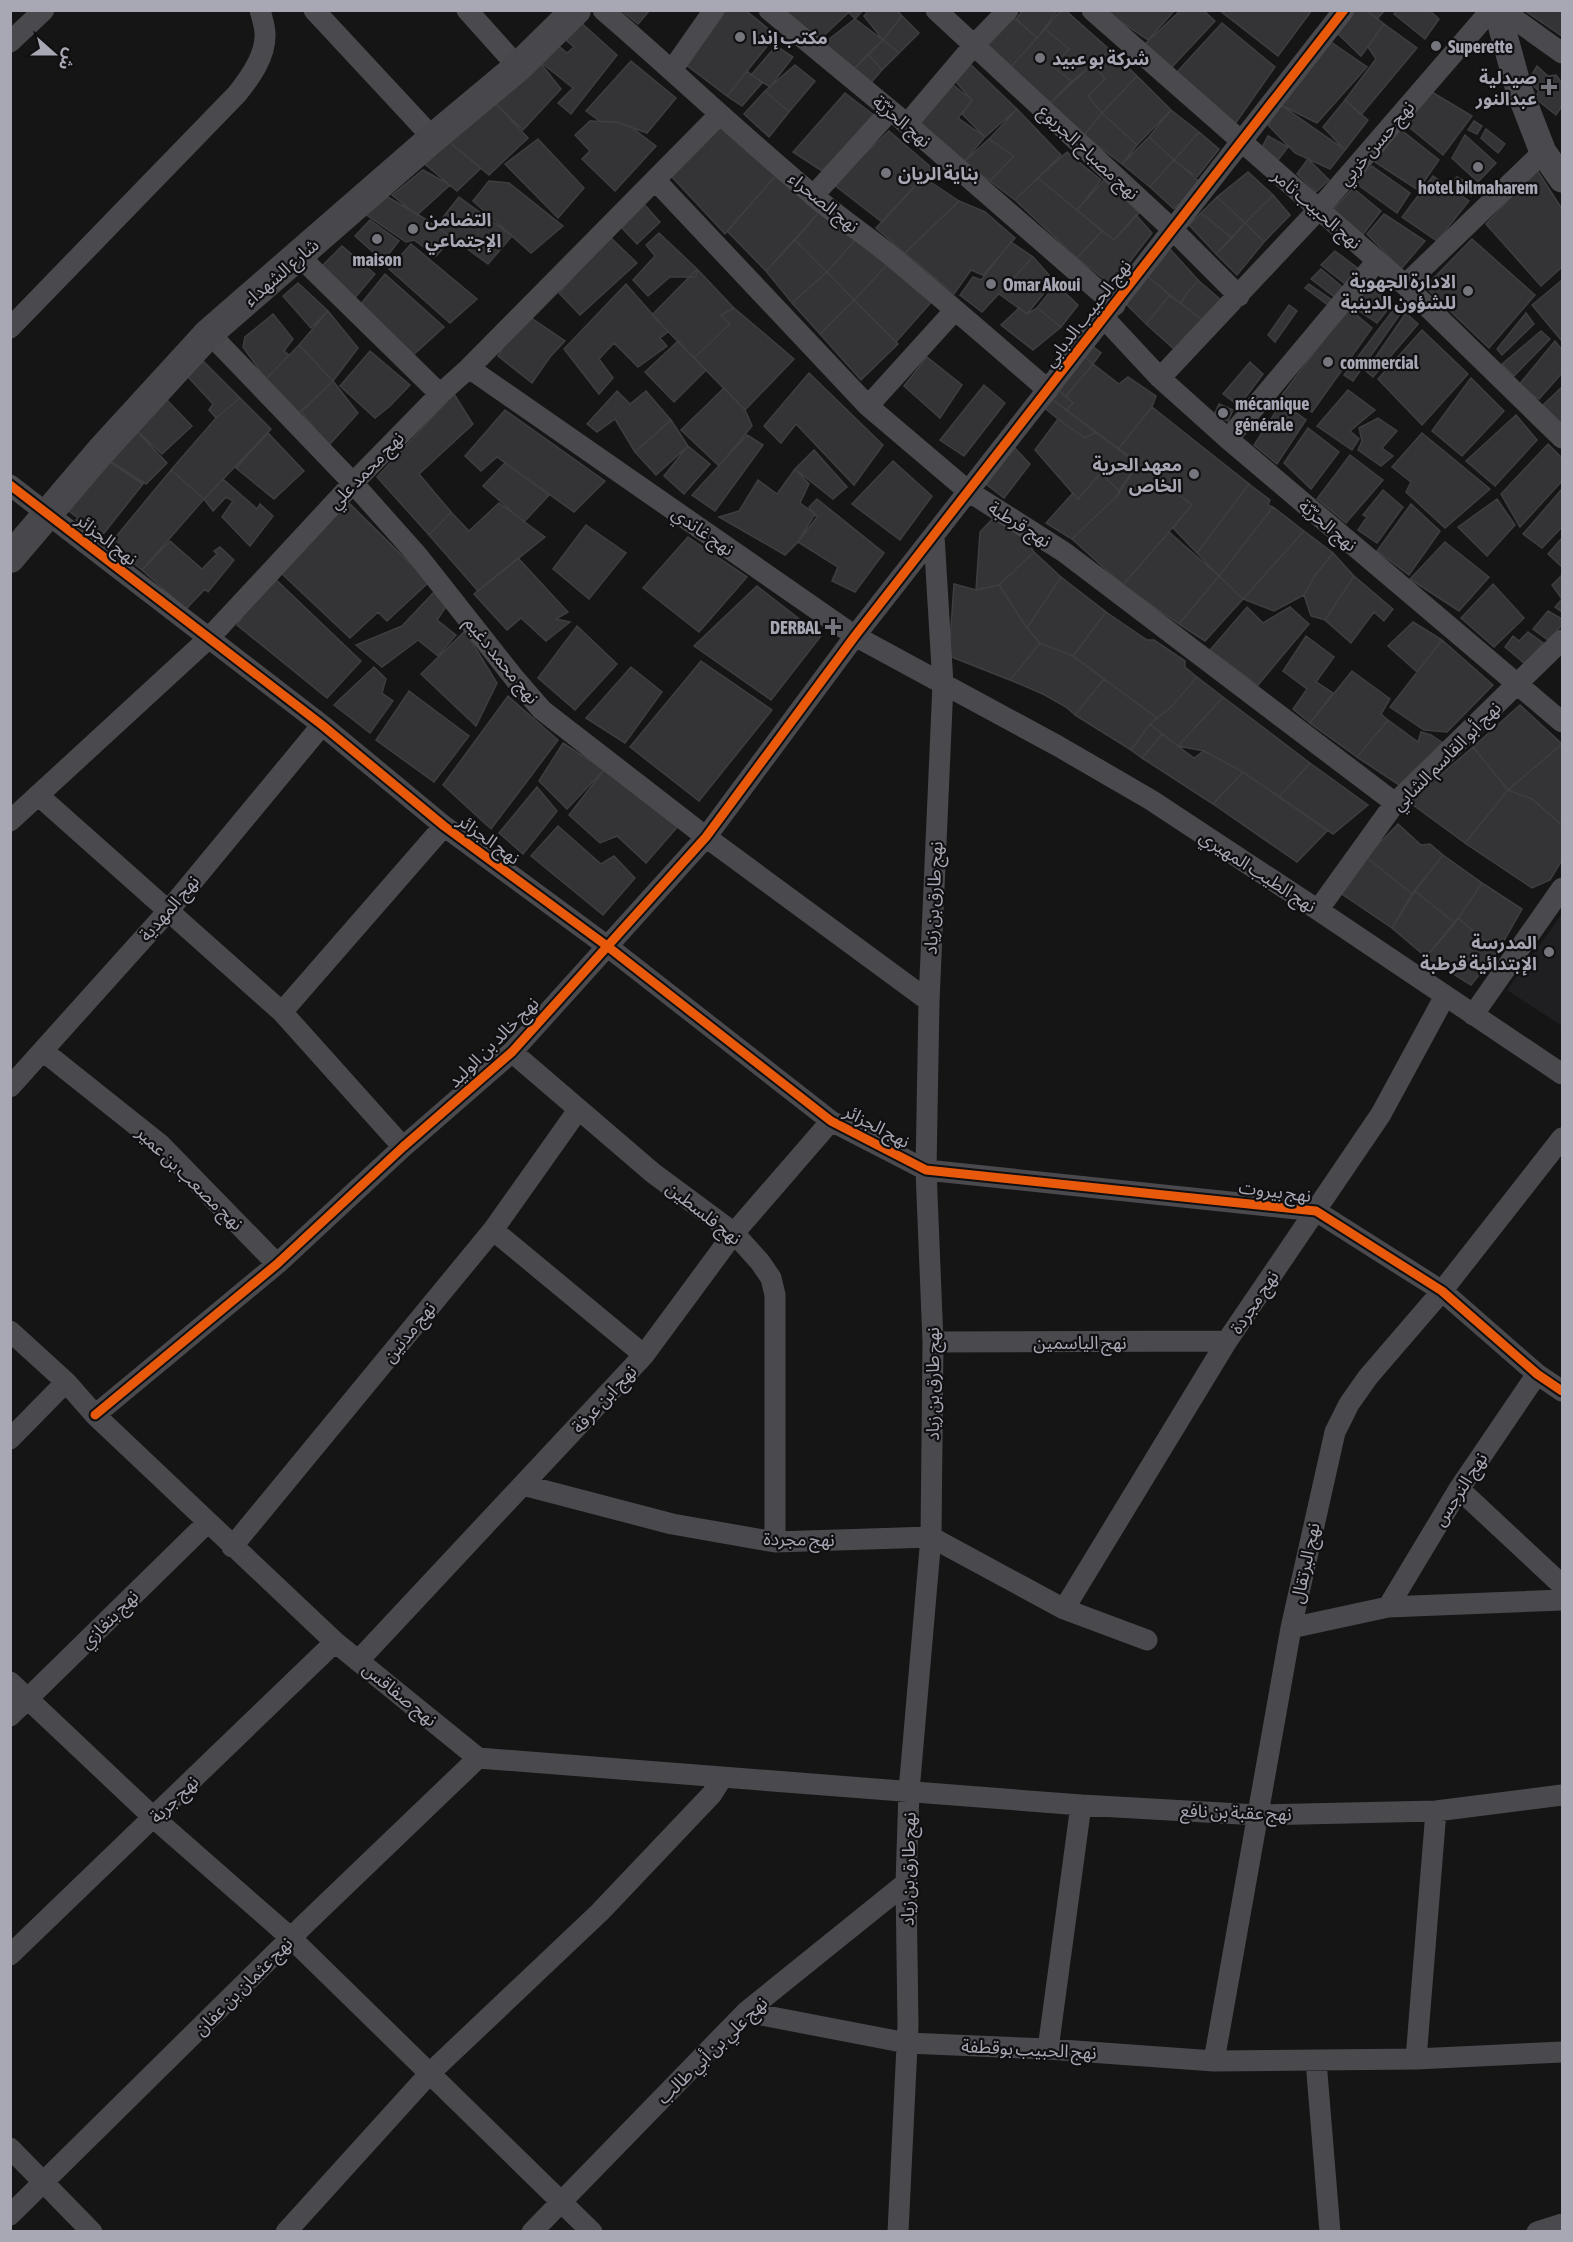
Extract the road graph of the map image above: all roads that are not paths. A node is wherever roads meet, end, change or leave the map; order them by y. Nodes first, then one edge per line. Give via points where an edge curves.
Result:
1 (44, 10) edge
2 (261, 10) edge
3 (314, 10) edge
4 (467, 10) edge
5 (576, 10) edge
6 (603, 10) edge
7 (714, 10) edge
8 (769, 10) edge
9 (936, 10) edge
10 (1008, 10) edge
11 (1092, 10) edge
12 (1344, 10) edge
13 (1491, 10) edge
14 (1497, 10) edge
15 (1502, 10) edge
16 (10, 42) edge
17 (974, 45) junction
18 (1563, 53) edge
19 (518, 67) junction
20 (672, 70) junction
21 (890, 111) junction
22 (719, 115) junction
23 (907, 124) junction
24 (433, 138) junction
25 (1241, 143) junction
26 (1543, 152) junction
27 (1563, 179) edge
28 (656, 181) junction
29 (813, 196) junction
30 (1319, 209) junction
31 (1173, 230) junction
32 (299, 256) junction
33 (1377, 261) junction
34 (1406, 285) junction
35 (1239, 296) junction
36 (956, 310) junction
37 (1109, 311) junction
38 (10, 328) edge
39 (209, 333) junction
40 (469, 368) junction
41 (1160, 378) junction
42 (1048, 390) junction
43 (440, 394) junction
44 (868, 406) junction
45 (1563, 438) edge
46 (1227, 439) junction
47 (353, 483) junction
48 (10, 485) edge
49 (968, 491) junction
50 (46, 513) junction
51 (934, 536) junction
52 (10, 558) edge
53 (855, 636) junction
54 (209, 638) junction
55 (1563, 640) edge
56 (943, 684) junction
57 (1517, 685) junction
58 (1563, 722) edge
59 (322, 725) junction
60 (38, 795) junction
61 (1395, 803) junction
62 (10, 821) edge
63 (444, 826) junction
64 (706, 837) junction
65 (1563, 888) edge
66 (169, 910) junction
67 (1318, 910) junction
68 (607, 946) junction
69 (1445, 996) junction
70 (929, 1001) junction
71 (282, 1012) junction
72 (1473, 1015) junction
73 (43, 1051) junction
74 (512, 1052) junction
75 (1563, 1074) edge
76 (10, 1087) edge
77 (578, 1110) junction
78 (831, 1121) junction
79 (1563, 1138) edge
80 (403, 1147) junction
81 (926, 1170) junction
82 (1316, 1211) junction
83 (493, 1230) junction
84 (734, 1233) junction
85 (277, 1264) junction
86 (1442, 1291) junction
87 (10, 1331) edge
88 (1227, 1341) junction
89 (933, 1342) junction
90 (644, 1355) junction
91 (1537, 1374) junction
92 (66, 1382) junction
93 (1563, 1391) edge
94 (95, 1415) junction
95 (10, 1438) edge
96 (523, 1485) junction
97 (1459, 1489) junction
98 (208, 1522) junction
99 (931, 1537) junction
100 (776, 1542) junction
101 (232, 1547) junction
102 (1563, 1585) edge
103 (1563, 1600) edge
104 (1388, 1606) junction
105 (1064, 1609) junction
106 (1291, 1628) junction
107 (1147, 1641) dead end
108 (335, 1642) junction
109 (358, 1661) junction
110 (10, 1682) edge
111 (29, 1699) junction
112 (10, 1716) edge
113 (478, 1758) junction
114 (722, 1778) junction
115 (909, 1791) junction
116 (1563, 1795) edge
117 (1081, 1805) junction
118 (1436, 1811) junction
119 (1258, 1815) junction
120 (154, 1818) junction
121 (906, 1883) junction
122 (291, 1938) junction
123 (10, 1955) edge
124 (746, 2012) junction
125 (907, 2043) junction
126 (1048, 2049) junction
127 (1563, 2052) edge
128 (1416, 2059) junction
129 (1214, 2061) junction
130 (1316, 2061) junction
131 (430, 2073) junction
132 (10, 2148) edge
133 (44, 2182) junction
134 (561, 2203) junction
135 (10, 2215) edge
136 (1563, 2224) edge
137 (92, 2232) edge
138 (286, 2232) edge
139 (532, 2232) edge
140 (592, 2232) edge
141 (898, 2232) edge
142 (1330, 2232) edge
143 (1537, 2232) edge

1 - 16 street
2 - 38 street via 263,47 249,79
3 - 24 street
4 - 19 street
5 - 19 main road, شارع الشهداء
6 - 20 street, نهج الصحراء
7 - 20 street
8 - 21 street, نهج الحرّيّة
9 - 17 street, نهج مصباح الجربوع
10 - 17 street
11 - 25 street, نهج الحبيب ثامر
12 - 25 street, نهج الحبيب الدبابي
13 - 30 street, نهج حسن خربي
14 - 26 street via 1519,90
15 - 18 street
17 - 23 street
17 - 31 street, نهج مصباح الجربوع
19 - 24 main road, شارع الشهداء
20 - 22 street, نهج الصحراء
21 - 23 street, نهج الحرّيّة
21 - 29 street
22 - 28 street, نهج محمد علي
22 - 29 street, نهج الصحراء
23 - 37 street, نهج الحرّيّة
24 - 32 main road, شارع الشهداء
25 - 30 street, نهج الحبيب ثامر
25 - 31 street, نهج الحبيب الدبابي
26 - 27 street
26 - 34 street
28 - 40 street, نهج محمد علي
28 - 44 street, نهج قرطبة
29 - 36 street, نهج الصحراء
30 - 33 street, نهج الحبيب ثامر
30 - 35 street, نهج حسن خربي
31 - 35 street, نهج مصباح الجربوع
31 - 37 street, نهج الحبيب الدبابي
32 - 39 main road, شارع الشهداء
32 - 43 street
33 - 34 street, نهج الحبيب ثامر
33 - 46 street
34 - 45 street, نهج الحبيب ثامر
35 - 41 street, نهج حسن خربي
36 - 42 street, نهج الصحراء
36 - 44 street
37 - 41 street, نهج الحرّيّة
37 - 42 street, نهج الحبيب الدبابي
39 - 47 street, نهج محمد دغيم
39 - 50 main road, شارع الشهداء
40 - 43 street, نهج محمد علي
40 - 53 street, نهج غاندي
41 - 46 street, نهج الحرّيّة
42 - 49 street, نهج الحبيب الدبابي
43 - 47 street, نهج محمد علي
44 - 49 street, نهج قرطبة
46 - 57 street, نهج الحرّيّة
47 - 54 street, نهج محمد علي
47 - 64 street, نهج محمد دغيم via 418,556 542,710
48 - 50 street, نهج الجزائر
49 - 51 street, نهج الحبيب الدبابي
49 - 61 street, نهج قرطبة via 1064,552
50 - 52 main road, شارع الشهداء
50 - 54 street, نهج الجزائر
51 - 53 street, نهج الحبيب الدبابي
51 - 56 street, نهج طارق بن زياد
53 - 56 street, نهج غاندي
53 - 64 street, نهج خالد بن الوليد
54 - 59 street, نهج الجزائر
54 - 60 street, نهج محمد علي
55 - 57 street, نهج أبو القاسم الشابي
56 - 67 street, نهج الطيب المهيري via 1151,800
56 - 70 street, نهج طارق بن زياد
57 - 58 street, نهج الحرّيّة
57 - 61 street, نهج أبو القاسم الشابي
59 - 63 street, نهج الجزائر
59 - 66 street, نهج المهدية
60 - 62 street, نهج محمد علي
60 - 66 street
61 - 67 street, نهج أبو القاسم الشابي
63 - 68 street, نهج الجزائر
63 - 71 street
64 - 68 street, نهج خالد بن الوليد
64 - 70 street, نهج محمد دغيم
65 - 72 street
66 - 71 street
66 - 73 street, نهج المهدية
67 - 69 street, نهج الطيب المهيري
68 - 74 street, نهج خالد بن الوليد
68 - 78 street, نهج الجزائر
69 - 72 street, نهج الطيب المهيري
69 - 82 street, نهج مجردة via 1381,1114
70 - 81 street, نهج طارق بن زياد
71 - 80 street
72 - 75 street, نهج الطيب المهيري
73 - 76 street, نهج المهدية
73 - 85 street, نهج مصعب بن عمير via 161,1146
74 - 77 street, نهج فلسطين
74 - 80 street, نهج خالد بن الوليد
77 - 83 street, نهج مدنين
77 - 84 street, نهج فلسطين via 652,1173
78 - 81 street, نهج الجزائر
78 - 84 street, نهج ابن عرفة
79 - 86 street, نهج البرتقال
80 - 85 street, نهج خالد بن الوليد
81 - 82 street, نهج بيروت
81 - 89 street, نهج طارق بن زياد
82 - 86 street, نهج بيروت
82 - 88 street, نهج مجردة
83 - 90 street
83 - 101 street, نهج مدنين
84 - 90 street, نهج ابن عرفة
84 - 100 street, نهج فلسطين via 771,1278 775,1295
85 - 94 street, نهج خالد بن الوليد
86 - 91 street, نهج بيروت
86 - 106 street, نهج البرتقال via 1368,1377 1335,1432
87 - 92 street, نهج صفاقس
88 - 89 street, نهج الياسمين
88 - 105 street, نهج مجردة
89 - 99 street, نهج طارق بن زياد
90 - 96 street, نهج ابن عرفة
91 - 93 street, نهج بيروت
91 - 97 street, نهج النرجس
92 - 94 street, نهج صفاقس
92 - 95 street
94 - 98 street, نهج صفاقس
96 - 100 street, نهج مجردة via 672,1524
96 - 109 street, نهج ابن عرفة
97 - 102 street
97 - 104 street, نهج النرجس
98 - 101 street, نهج صفاقس
98 - 111 street, نهج بنغازي
99 - 100 street, نهج مجردة
99 - 105 street
99 - 115 street, نهج طارق بن زياد
101 - 108 street, نهج صفاقس
103 - 104 street
104 - 106 street
105 - 107 street
106 - 119 street, نهج البرتقال
108 - 109 street, نهج صفاقس
108 - 120 street, نهج جربة
109 - 113 street, نهج صفاقس
110 - 111 street
111 - 112 street, نهج بنغازي
111 - 120 street
113 - 114 street
113 - 122 street, نهج عثمان بن عفان
114 - 115 street
114 - 131 street via 712,1794 600,1912
115 - 117 street, نهج عقبة بن نافع
115 - 121 street, نهج طارق بن زياد
116 - 118 street, نهج عقبة بن نافع
117 - 119 street, نهج عقبة بن نافع
117 - 126 street
118 - 119 street, نهج عقبة بن نافع
118 - 128 street
119 - 129 street, نهج البرتقال
120 - 122 street
120 - 123 street, نهج جربة
121 - 124 street, نهج علي بن أبي طالب
121 - 125 street, نهج طارق بن زياد
122 - 131 street
122 - 133 street, نهج عثمان بن عفان
124 - 125 street, نهج الحبيب بوقطفة
124 - 134 street, نهج علي بن أبي طالب
125 - 126 street, نهج الحبيب بوقطفة
125 - 141 street, نهج طارق بن زياد
126 - 129 street, نهج الحبيب بوقطفة
127 - 128 street, نهج الحبيب بوقطفة
128 - 130 street, نهج الحبيب بوقطفة
129 - 130 street, نهج الحبيب بوقطفة
130 - 142 street
131 - 134 street
131 - 138 street
132 - 133 street
133 - 135 street, نهج عثمان بن عفان
133 - 137 street
134 - 139 street, نهج علي بن أبي طالب
134 - 140 street
136 - 143 street

